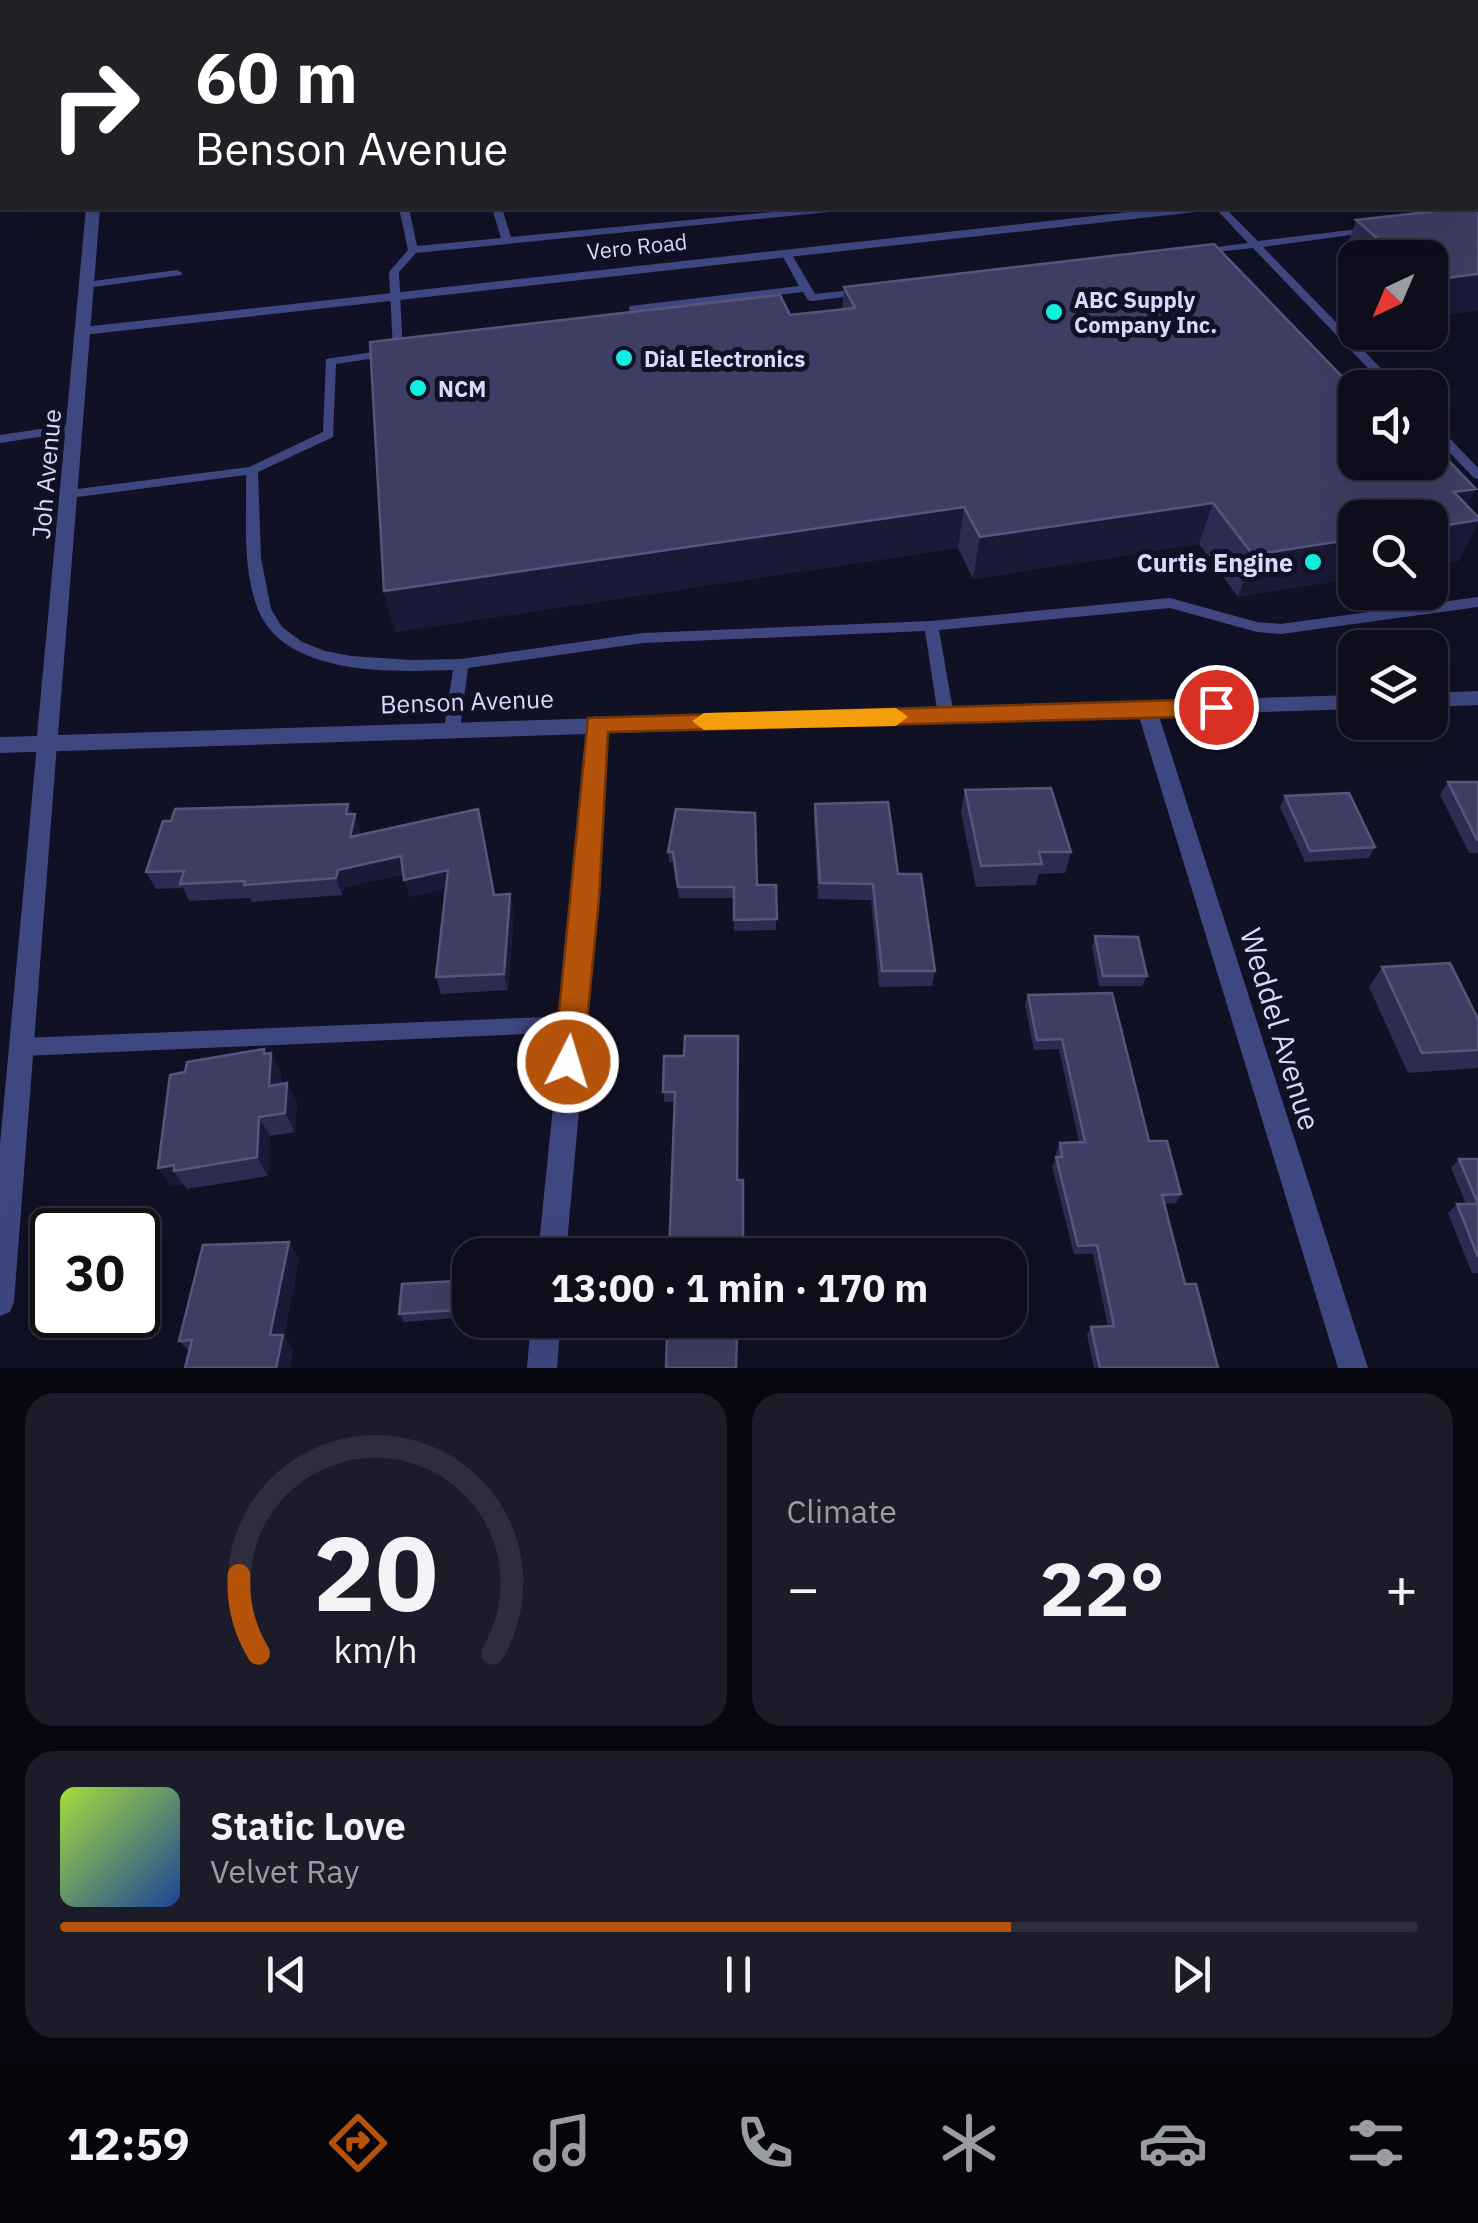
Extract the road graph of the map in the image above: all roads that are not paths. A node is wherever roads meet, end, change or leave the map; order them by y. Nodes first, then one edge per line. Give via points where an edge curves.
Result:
1 (93, 210) edge
2 (404, 210) edge
3 (497, 210) edge
4 (819, 210) edge
5 (1177, 210) edge
6 (1222, 210) edge
7 (1386, 228) edge
8 (507, 241) junction
9 (1256, 244) junction
10 (413, 250) junction
11 (786, 252) junction
12 (1186, 254) edge
13 (177, 273) dead end
14 (86, 285) junction
15 (806, 288) junction
16 (871, 291) edge
17 (394, 296) junction
18 (83, 331) junction
19 (643, 339) edge
20 (1377, 370) edge
21 (74, 428) junction
22 (0, 439) edge
23 (1448, 443) edge
24 (252, 470) junction
25 (1478, 474) edge
26 (70, 494) junction
27 (1478, 602) edge
28 (932, 626) junction
29 (461, 664) junction
30 (1478, 698) edge
31 (1448, 699) edge
32 (1338, 703) edge
33 (1147, 710) junction
34 (946, 716) junction
35 (596, 724) junction
36 (452, 728) junction
37 (46, 744) junction
38 (0, 746) edge
39 (572, 1024) junction
40 (14, 1064) edge
41 (553, 1238) edge
42 (0, 1302) edge
43 (544, 1338) edge
44 (542, 1368) edge
45 (1353, 1368) edge

1 - 14 street, Joh Avenue
2 - 10 lane
3 - 8 lane
4 - 8 lane
5 - 11 street, Vero Road
6 - 9 lane
7 - 9 lane
8 - 10 lane
9 - 12 lane
9 - 20 lane
10 - 17 lane via 394,272
11 - 15 lane
11 - 17 street, Vero Road
13 - 14 lane
14 - 18 street, Joh Avenue
15 - 16 lane via 812,298
15 - 19 lane via 634,308
17 - 18 street, Vero Road
17 - 24 lane via 399,352 330,361 328,434
18 - 21 street, Joh Avenue
21 - 22 lane
21 - 26 street, Joh Avenue
23 - 25 lane
24 - 26 lane
24 - 29 lane via 256,576 264,613 279,631 345,662
26 - 37 street, Joh Avenue
27 - 28 lane via 1281,630 1170,603
28 - 29 lane via 643,638
28 - 34 lane
29 - 36 lane
30 - 31 street
32 - 33 street, Benson Avenue
33 - 34 street, Benson Avenue
33 - 45 street, Weddel Avenue
34 - 35 street, Benson Avenue
35 - 36 street, Benson Avenue
35 - 39 street
36 - 37 street, Benson Avenue
37 - 38 street, Benson Avenue
37 - 40 street, Joh Avenue
39 - 40 lane
39 - 41 street
40 - 42 street, Joh Avenue
43 - 44 street

